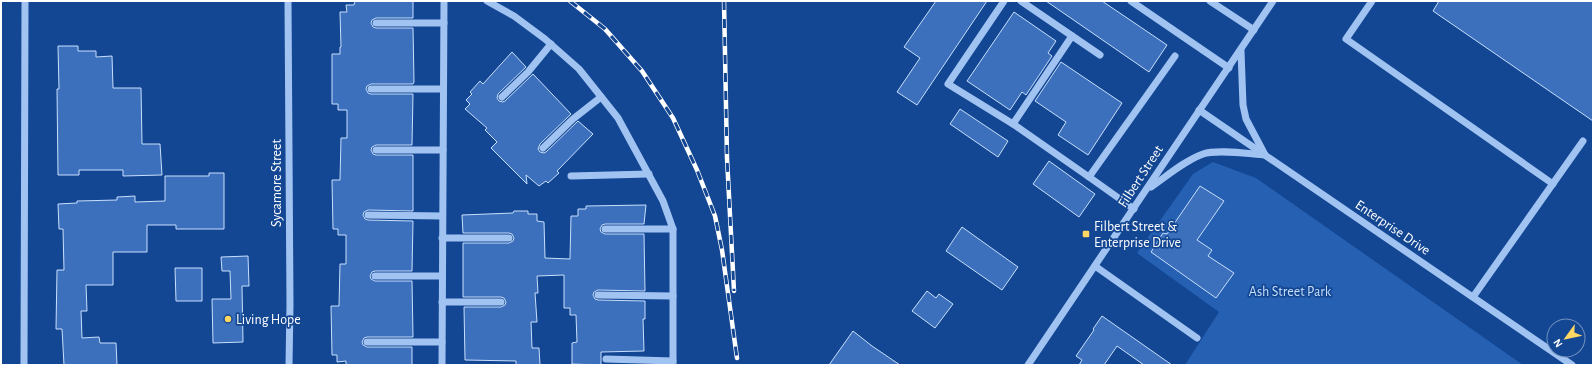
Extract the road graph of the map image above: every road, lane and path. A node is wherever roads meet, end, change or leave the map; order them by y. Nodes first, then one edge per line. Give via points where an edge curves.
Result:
1 (25, 1) edge
2 (288, 1) edge
3 (444, 1) edge
4 (487, 1) edge
5 (1004, 1) edge
6 (1021, 1) edge
7 (1131, 1) edge
8 (1210, 1) edge
9 (1273, 1) edge
10 (1372, 1) edge
11 (376, 23) dead end
12 (444, 23) junction
13 (1254, 30) junction
14 (1072, 36) junction
15 (551, 44) junction
16 (1240, 51) junction
17 (1100, 55) dead end
18 (1175, 56) dead end
19 (1229, 68) junction
20 (371, 89) dead end
21 (443, 89) junction
22 (502, 97) dead end
23 (601, 97) junction
24 (1199, 110) junction
25 (1013, 124) junction
26 (1583, 141) dead end
27 (543, 148) dead end
28 (376, 150) dead end
29 (443, 150) junction
30 (1265, 155) junction
31 (649, 174) junction
32 (571, 176) dead end
33 (1089, 177) junction
34 (1553, 184) junction
35 (1147, 189) junction
36 (1134, 210) junction
37 (368, 215) dead end
38 (442, 216) junction
39 (605, 229) dead end
40 (673, 229) junction
41 (442, 238) junction
42 (509, 238) dead end
43 (1095, 266) junction
44 (375, 276) dead end
45 (442, 276) junction
46 (598, 295) dead end
47 (673, 296) junction
48 (1473, 297) junction
49 (442, 302) junction
50 (501, 302) dead end
51 (1197, 338) dead end
52 (367, 342) dead end
53 (442, 342) junction
54 (606, 359) dead end
55 (673, 363) edge
56 (24, 365) edge
57 (289, 365) edge
58 (442, 365) edge
59 (1028, 365) edge
60 (1572, 365) edge

1 - 56 street
2 - 57 street, Sycamore Street
3 - 12 street
4 - 15 street via 514,16
5 - 25 street via 948,84
6 - 14 street
7 - 19 street
8 - 13 street
9 - 13 street, Filbert Street
10 - 34 street via 1346,39
11 - 12 street
12 - 21 street
13 - 16 street, Filbert Street
14 - 17 street
14 - 25 street
15 - 22 street via 528,72
15 - 23 street via 579,70
16 - 19 street, Filbert Street
16 - 30 street via 1242,105 1246,119
18 - 33 street
19 - 24 street, Filbert Street
20 - 21 street
21 - 29 street
23 - 27 street
23 - 31 street via 618,118
24 - 30 street, Enterprise Drive
24 - 35 street, Filbert Street
25 - 33 street
26 - 34 street
28 - 29 street
29 - 38 street
30 - 35 street via 1224,152 1204,154 1187,162
30 - 48 street, Enterprise Drive
31 - 32 street
31 - 40 street
33 - 36 street
34 - 48 street
35 - 36 street, Filbert Street
36 - 43 street, Filbert Street
37 - 38 street
38 - 41 street
39 - 40 street
40 - 47 street
41 - 42 street
41 - 45 street
43 - 51 street
43 - 59 street, Filbert Street
44 - 45 street
45 - 49 street
46 - 47 street
47 - 55 street
48 - 60 street, Enterprise Drive
49 - 50 street
49 - 53 street
52 - 53 street
53 - 58 street
54 - 55 street

